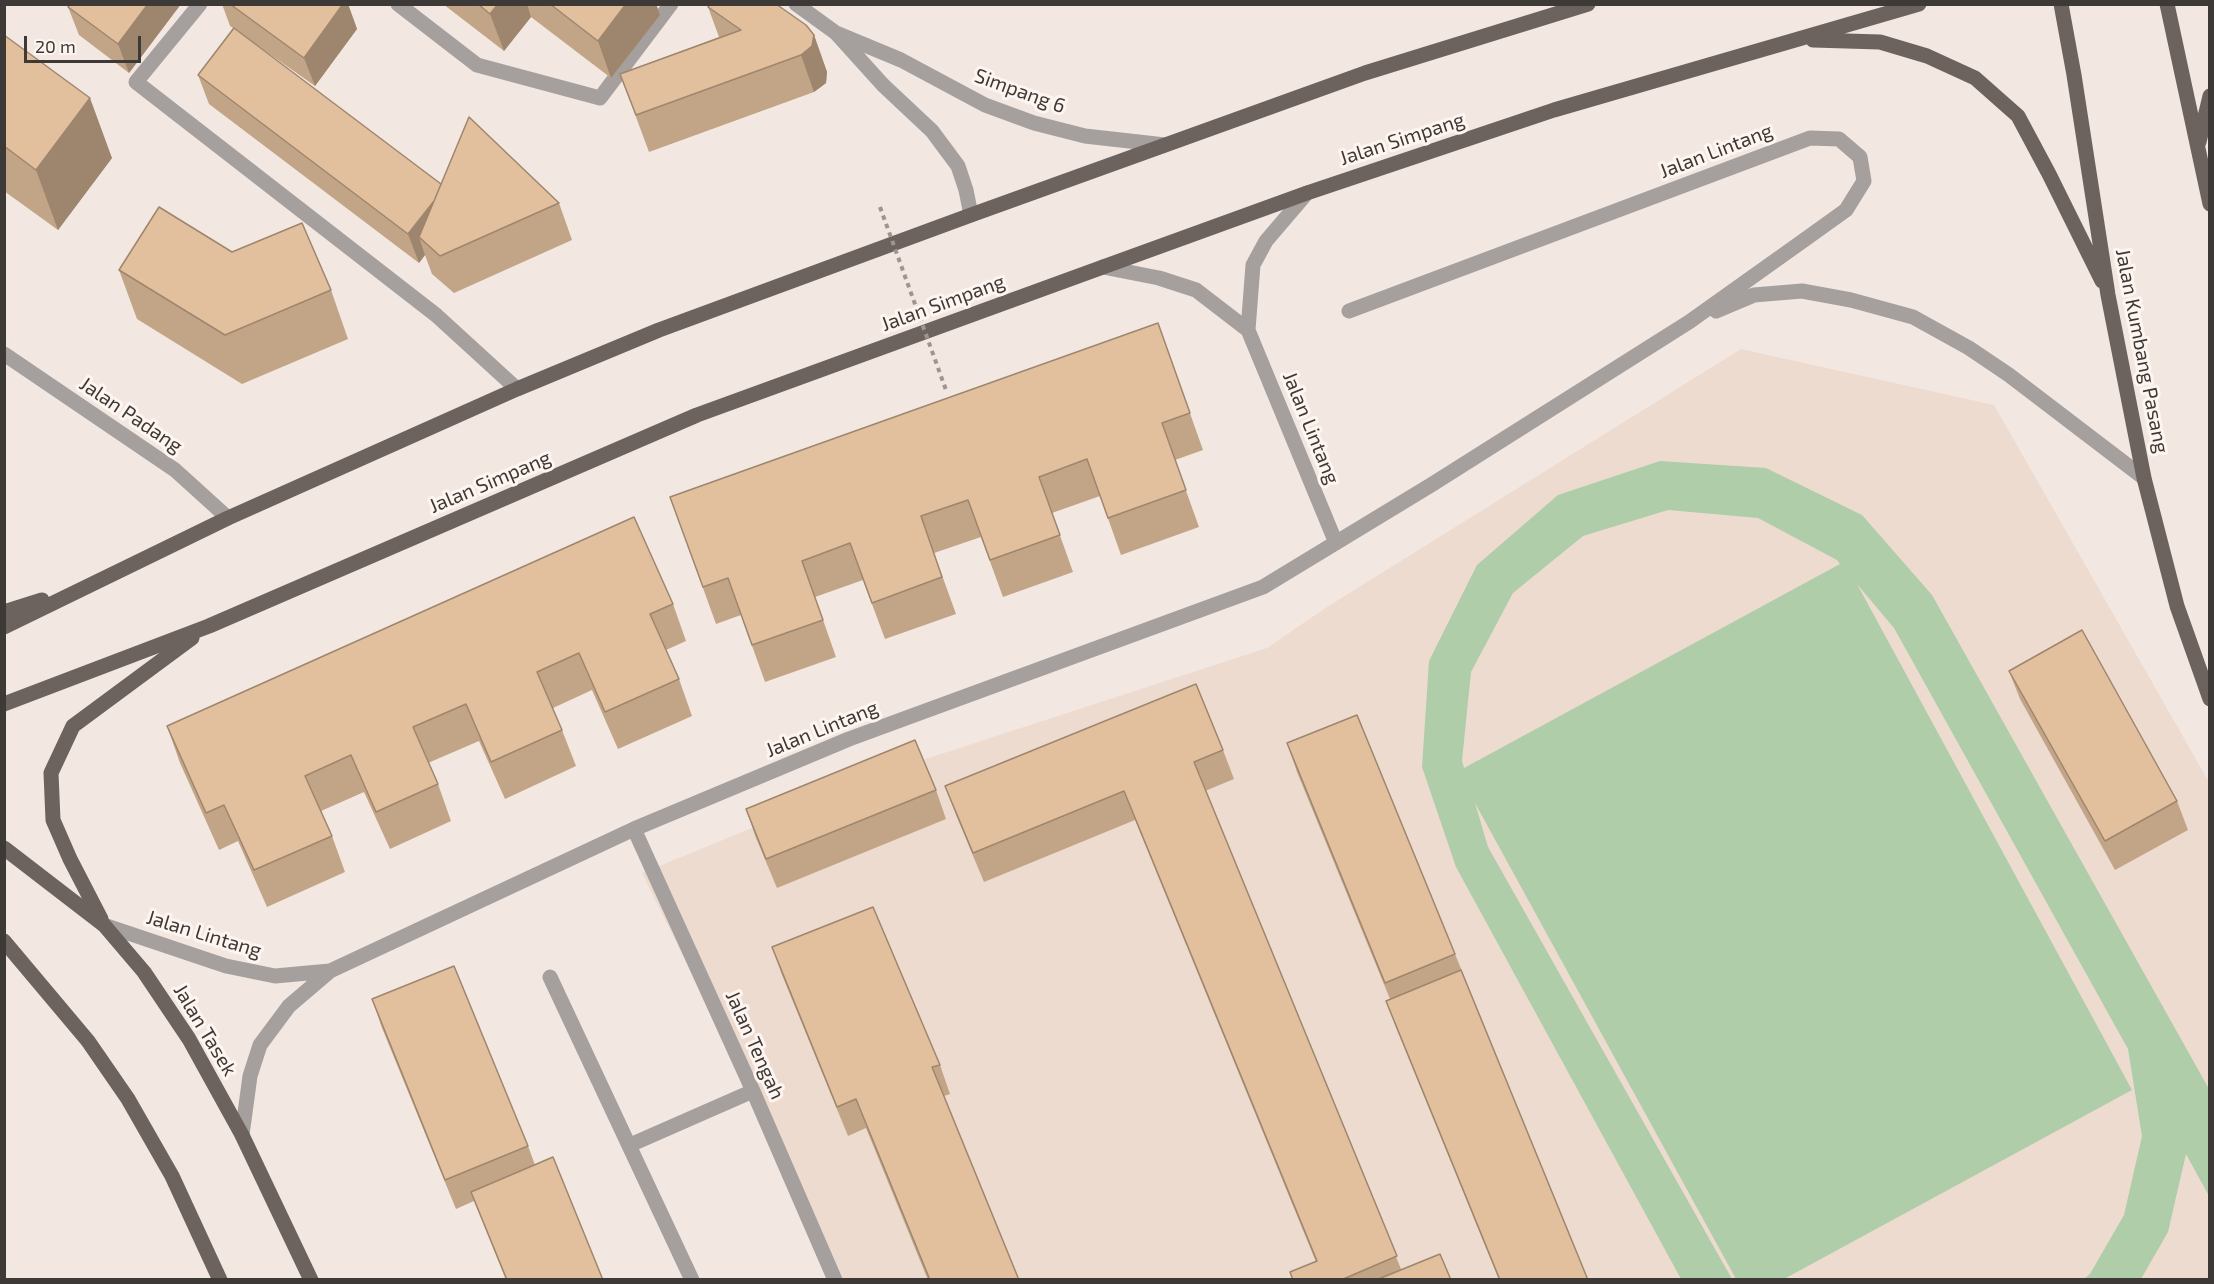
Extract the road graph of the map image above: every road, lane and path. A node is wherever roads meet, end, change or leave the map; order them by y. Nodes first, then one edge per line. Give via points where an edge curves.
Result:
1 (200, 4) edge
2 (398, 4) edge
3 (671, 4) edge
4 (796, 4) edge
5 (1588, 4) edge
6 (1919, 4) edge
7 (2061, 4) edge
8 (2167, 4) edge
9 (836, 33) junction
10 (1799, 39) junction
11 (2210, 96) edge
12 (1165, 145) junction
13 (2198, 148) junction
14 (1307, 193) junction
15 (2210, 204) edge
16 (880, 207) dead end
17 (971, 215) junction
18 (1103, 267) junction
19 (2108, 295) junction
20 (1348, 311) dead end
21 (1689, 322) junction
22 (1248, 330) junction
23 (4, 354) edge
24 (517, 389) junction
25 (946, 390) dead end
26 (2144, 478) junction
27 (228, 518) junction
28 (1336, 543) junction
29 (83, 588) junction
30 (4, 612) edge
31 (209, 626) junction
32 (4, 627) edge
33 (2210, 699) edge
34 (4, 704) edge
35 (634, 830) junction
36 (4, 848) edge
37 (104, 925) junction
38 (4, 941) edge
39 (330, 971) junction
40 (550, 977) dead end
41 (753, 1091) junction
42 (242, 1135) junction
43 (630, 1145) junction
44 (220, 1280) edge
45 (311, 1280) edge
46 (692, 1280) edge
47 (835, 1280) edge

1 - 24 street via 136,82 436,315
2 - 3 street via 477,65 600,98
4 - 9 street, Simpang 6
5 - 12 main road via 1365,73
6 - 10 main road, Jalan Simpang
7 - 19 main road, Jalan Kumbang Pasang
8 - 13 main road
9 - 12 street, Simpang 6 via 901,60 985,105 1034,123 1085,136
9 - 17 street, Simpang 6 via 939,140 958,166
10 - 14 main road, Jalan Simpang via 1554,110
10 - 19 main road via 1880,42 1928,56 1975,78 2018,117
11 - 13 main road
12 - 17 main road
13 - 15 main road
14 - 18 main road, Jalan Simpang
14 - 22 street, Jalan Lintang via 1266,241 1253,265
16 - 25 path, bridge
17 - 24 main road via 659,330
18 - 22 street, Jalan Lintang via 1196,290
18 - 31 main road, Jalan Simpang via 697,415
19 - 26 main road, Jalan Kumbang Pasang
20 - 21 street, Jalan Lintang via 1810,138 1839,139 1860,157 1864,181 1846,210
21 - 26 street, Jalan Lintang via 1754,295 1802,291 1913,317 2009,375
21 - 28 street, Jalan Lintang
22 - 28 street, Jalan Lintang
23 - 27 street, Jalan Padang via 175,470
24 - 27 main road
26 - 33 main road, Jalan Kumbang Pasang via 2177,606
27 - 29 main road
28 - 35 street, Jalan Lintang via 1263,587 849,739
29 - 30 main road
29 - 32 main road
31 - 34 main road, Jalan Simpang
31 - 37 main road via 73,726 51,773 53,820
35 - 39 street, Jalan Lintang
35 - 41 street, Jalan Tengah
36 - 37 main road, Jalan Tasek
37 - 39 street, Jalan Lintang via 226,966 275,976
37 - 42 main road, Jalan Tasek via 144,972 182,1029
38 - 44 main road via 88,1041 128,1099 172,1176
39 - 42 street, Jalan Lintang via 289,1006 260,1045 250,1076
40 - 43 street
41 - 43 street
41 - 47 street, Jalan Tengah
42 - 45 main road, Jalan Tasek
43 - 46 street

